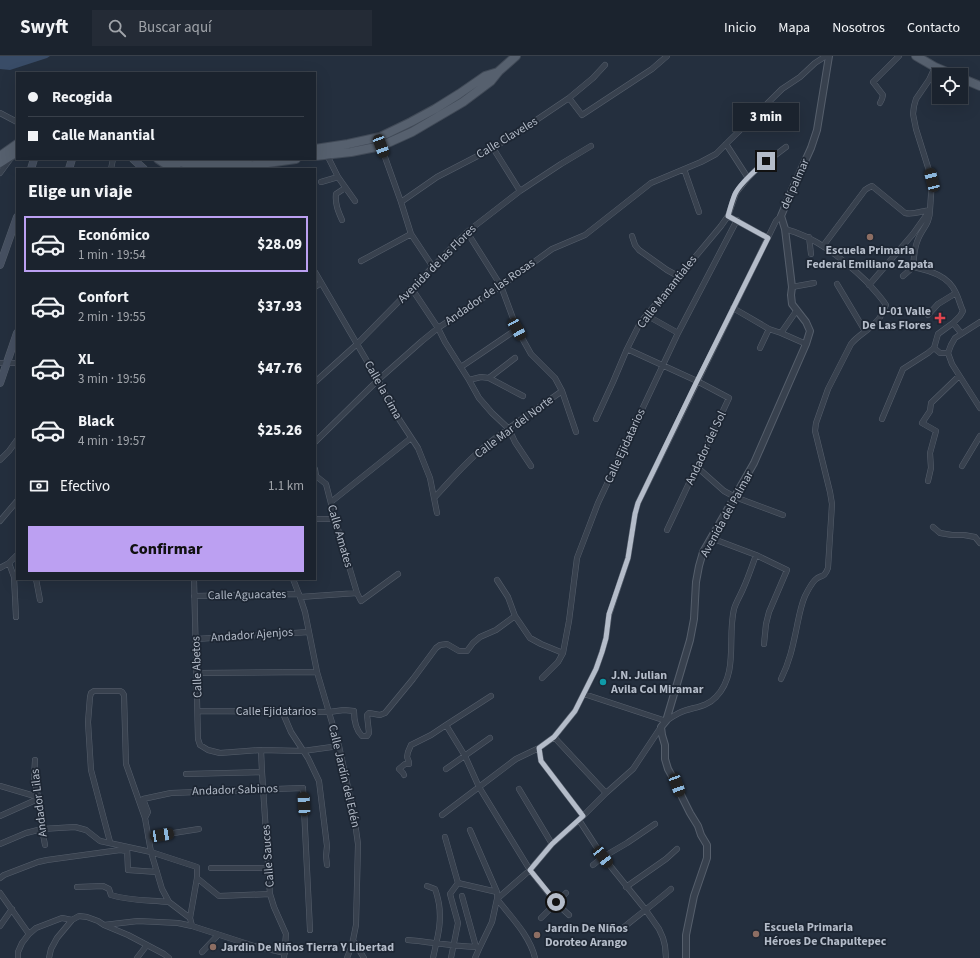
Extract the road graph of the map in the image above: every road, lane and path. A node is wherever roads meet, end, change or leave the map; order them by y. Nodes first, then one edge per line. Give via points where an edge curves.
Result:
1 (516, 56) edge
2 (667, 56) edge
3 (828, 56) edge
4 (899, 56) edge
5 (916, 56) edge
6 (605, 65) dead end
7 (935, 67) joint
8 (499, 71) junction
9 (968, 81) edge
10 (980, 86) edge
11 (569, 98) junction
12 (880, 103) dead end
13 (0, 112) edge
14 (16, 121) edge
15 (726, 144) junction
16 (16, 145) edge
17 (381, 146) junction
18 (591, 146) dead end
19 (786, 147) dead end
20 (493, 148) junction
21 (316, 149) edge
22 (15, 153) edge
23 (327, 154) junction
24 (0, 156) edge
25 (316, 156) edge
26 (133, 160) edge
27 (160, 160) edge
28 (174, 160) edge
29 (241, 160) edge
30 (289, 160) edge
31 (0, 163) edge
32 (143, 168) edge
33 (173, 168) edge
34 (233, 168) edge
35 (684, 169) junction
36 (0, 173) edge
37 (338, 177) junction
38 (748, 178) junction
39 (320, 182) dead end
40 (345, 188) junction
41 (520, 191) junction
42 (355, 202) dead end
43 (402, 202) junction
44 (930, 210) junction
45 (699, 212) dead end
46 (728, 216) junction
47 (781, 216) junction
48 (16, 220) edge
49 (342, 220) dead end
50 (737, 220) junction
51 (785, 229) junction
52 (467, 232) junction
53 (411, 234) junction
54 (632, 236) dead end
55 (809, 237) junction
56 (768, 238) junction
57 (823, 246) junction
58 (811, 254) dead end
59 (361, 261) dead end
60 (0, 265) edge
61 (433, 267) junction
62 (912, 267) junction
63 (316, 274) edge
64 (678, 276) junction
65 (903, 276) dead end
66 (321, 283) junction
67 (814, 283) dead end
68 (837, 284) dead end
69 (869, 285) junction
70 (316, 286) edge
71 (501, 286) junction
72 (792, 287) junction
73 (412, 289) junction
74 (956, 293) junction
75 (733, 308) junction
76 (797, 310) junction
77 (646, 315) junction
78 (928, 315) dead end
79 (980, 322) edge
80 (953, 323) junction
81 (438, 328) junction
82 (769, 328) junction
83 (517, 329) junction
84 (810, 331) joint
85 (865, 331) junction
86 (678, 333) junction
87 (781, 333) junction
88 (961, 333) junction
89 (16, 335) edge
90 (357, 344) junction
91 (806, 344) junction
92 (760, 348) dead end
93 (934, 348) junction
94 (627, 349) junction
95 (948, 353) junction
96 (514, 358) dead end
97 (4, 363) edge
98 (16, 363) edge
99 (662, 365) junction
100 (461, 367) junction
101 (959, 376) junction
102 (488, 378) junction
103 (378, 380) junction
104 (469, 380) junction
105 (316, 381) edge
106 (697, 381) junction
107 (0, 383) edge
108 (562, 391) junction
109 (523, 396) dead end
110 (980, 408) edge
111 (596, 419) dead end
112 (882, 419) dead end
113 (508, 429) junction
114 (576, 432) dead end
115 (980, 436) edge
116 (411, 438) junction
117 (16, 441) edge
118 (316, 441) edge
119 (0, 460) edge
120 (531, 466) dead end
121 (962, 466) dead end
122 (697, 467) junction
123 (316, 476) edge
124 (928, 481) dead end
125 (735, 497) junction
126 (434, 498) junction
127 (16, 502) edge
128 (331, 502) junction
129 (437, 513) dead end
130 (783, 515) dead end
131 (316, 519) edge
132 (335, 519) junction
133 (0, 521) edge
134 (933, 527) dead end
135 (667, 530) dead end
136 (711, 538) junction
137 (980, 543) edge
138 (756, 554) junction
139 (16, 556) edge
140 (9, 563) junction
141 (0, 568) edge
142 (398, 574) dead end
143 (16, 577) edge
144 (36, 580) edge
145 (194, 580) edge
146 (293, 580) edge
147 (497, 580) dead end
148 (357, 593) junction
149 (300, 595) junction
150 (194, 596) junction
151 (40, 600) dead end
152 (515, 616) junction
153 (16, 617) dead end
154 (309, 632) junction
155 (196, 639) junction
156 (764, 644) dead end
157 (563, 653) junction
158 (317, 672) junction
159 (197, 673) junction
160 (542, 678) dead end
161 (781, 679) dead end
162 (584, 694) junction
163 (492, 696) dead end
164 (198, 711) junction
165 (282, 711) junction
166 (329, 712) junction
167 (666, 721) junction
168 (446, 725) junction
169 (661, 727) junction
170 (554, 737) junction
171 (490, 738) dead end
172 (339, 746) junction
173 (539, 748) junction
174 (261, 750) junction
175 (303, 751) junction
176 (465, 756) junction
177 (35, 760) dead end
178 (446, 769) dead end
179 (262, 772) junction
180 (186, 774) dead end
181 (404, 775) dead end
182 (0, 786) edge
183 (479, 787) junction
184 (263, 789) junction
185 (518, 789) dead end
186 (606, 793) junction
187 (38, 798) junction
188 (442, 814) dead end
189 (0, 816) edge
190 (145, 818) junction
191 (581, 818) junction
192 (655, 824) dead end
193 (42, 828) junction
194 (199, 829) dead end
195 (470, 830) dead end
196 (148, 837) junction
197 (445, 837) dead end
198 (110, 842) junction
199 (0, 844) edge
200 (552, 844) junction
201 (45, 846) dead end
202 (127, 848) junction
203 (678, 848) dead end
204 (151, 852) junction
205 (603, 857) junction
206 (327, 864) dead end
207 (593, 865) dead end
208 (211, 868) dead end
209 (269, 868) junction
210 (530, 870) junction
211 (157, 872) junction
212 (0, 878) edge
213 (197, 878) junction
214 (458, 883) junction
215 (427, 886) dead end
216 (77, 887) dead end
217 (626, 887) junction
218 (671, 889) dead end
219 (497, 892) junction
220 (0, 893) edge
221 (566, 893) dead end
222 (270, 894) junction
223 (462, 896) dead end
224 (497, 899) junction
225 (169, 902) junction
226 (556, 902) junction
227 (12, 909) junction
228 (645, 909) junction
229 (569, 916) dead end
230 (190, 918) junction
231 (541, 918) dead end
232 (72, 920) junction
233 (104, 925) junction
234 (0, 926) edge
235 (192, 926) junction
236 (624, 927) dead end
237 (310, 930) dead end
238 (29, 934) junction
239 (218, 935) junction
240 (353, 940) junction
241 (408, 940) dead end
242 (436, 943) junction
243 (147, 945) junction
244 (453, 946) junction
245 (477, 948) junction
246 (202, 952) dead end
247 (284, 956) edge
248 (18, 958) edge
249 (49, 958) edge
250 (137, 958) edge
251 (169, 958) edge
252 (347, 958) edge
253 (364, 958) edge
254 (433, 958) edge
255 (451, 958) edge
256 (475, 958) edge
257 (535, 958) edge
258 (666, 958) edge
259 (686, 958) edge

1 - 8 main road
2 - 11 street via 652,69 582,115
3 - 15 street, Andador de las Rosas via 782,89
3 - 47 street, del palmar via 817,130
4 - 12 street via 873,82 883,95
5 - 7 main road
6 - 11 street, Calle Claveles
7 - 44 street via 916,99 913,114 932,180
8 - 17 main road via 463,102 412,132
8 - 21 main road via 485,76 441,105 380,137
9 - 10 main road
11 - 20 street, Calle Claveles
13 - 14 street
15 - 35 street, Andador de las Rosas via 716,154
15 - 38 street
16 - 24 main road
17 - 23 main road
17 - 43 street
18 - 41 street, Avenida de las Flores
19 - 38 street
20 - 41 street
20 - 43 street, Calle Claveles via 437,177
22 - 31 main road
22 - 36 street
23 - 25 main road
23 - 37 street
26 - 32 main road
27 - 33 main road
28 - 29 main road via 187,164 207,165
30 - 34 main road
35 - 45 street
35 - 71 street, Andador de las Rosas via 651,184 585,235 552,249
37 - 39 street
37 - 40 street
38 - 46 street via 736,193
40 - 42 street
40 - 49 street via 336,194 335,200
41 - 52 street, Avenida de las Flores
43 - 53 street
44 - 57 street via 905,213 872,186 865,190
44 - 62 street via 929,221 916,243
44 - 69 street
46 - 50 street
46 - 64 street, Calle Manantiales
47 - 51 street, del palmar
47 - 56 street
48 - 60 main road
50 - 56 street
50 - 86 street, Calle Ejidatarios
51 - 55 street
51 - 72 street, del palmar
52 - 61 street, Avenida de las Flores
52 - 71 street
53 - 59 street
53 - 61 street
54 - 64 street via 639,250
55 - 57 street
55 - 58 street
56 - 75 street
57 - 69 street via 854,269
61 - 73 street, Avenida de las Flores
62 - 65 street
62 - 74 street via 940,276 951,284
63 - 66 street, Calle la Cima
64 - 77 street, Calle Manantiales
66 - 70 street
66 - 90 street, Calle la Cima
67 - 72 street
68 - 85 street
69 - 85 street via 886,305 881,316
71 - 81 street, Andador de las Rosas
71 - 83 street
72 - 76 street, del palmar via 792,304
73 - 81 street
73 - 90 street, Avenida de las Flores
74 - 78 street via 938,304
74 - 80 street via 963,311
75 - 82 street
75 - 106 street
76 - 84 street, del palmar
76 - 87 street
77 - 86 street
77 - 94 street, Calle Manantiales
79 - 88 street
80 - 88 street
80 - 93 street via 938,334
81 - 100 street
81 - 103 street, Andador de las Rosas
82 - 87 street
82 - 92 street
83 - 100 street
83 - 108 street via 531,354 555,378
84 - 91 street, Avenida del Palmar
85 - 161 street via 851,344 828,389 816,423 815,432 832,504 828,568 823,576 815,580 805,596 790,657
86 - 99 street, Calle Ejidatarios
87 - 91 street
88 - 95 street via 951,344
89 - 97 main road
90 - 103 street, Calle la Cima
90 - 105 street, Avenida de las Flores
91 - 125 street, Avenida del Palmar via 754,463
93 - 95 street via 940,353
93 - 112 street via 903,369
94 - 99 street
94 - 111 street, Calle Manantiales
95 - 101 street
96 - 102 street
97 - 98 street
97 - 107 main road
99 - 106 street
99 - 157 street, Calle Ejidatarios via 598,503 577,558
100 - 104 street
101 - 110 street
101 - 124 street via 931,403 930,411 922,423 936,431 930,453 931,468
102 - 104 street
102 - 109 street
103 - 116 street, Calle la Cima
103 - 118 street, Andador de las Rosas
104 - 113 street via 479,398
106 - 122 street, Andador del Sol via 729,398
106 - 162 street via 638,503 628,558 609,614 606,638 596,669
108 - 113 street, Calle Mar del Norte
108 - 114 street
113 - 120 street
113 - 126 street, Calle Mar del Norte via 482,449
115 - 121 street
116 - 126 street, Calle la Cima via 418,448 430,478
116 - 128 street
117 - 119 street
122 - 125 street via 724,491
122 - 135 street, Andador del Sol
123 - 128 street, Calle Amates via 326,484
125 - 130 street
125 - 136 street, Avenida del Palmar
126 - 129 street, Calle la Cima
127 - 133 street
128 - 132 street, Calle Amates
131 - 132 street
132 - 148 street, Calle Amates
134 - 137 street via 940,533 975,537
136 - 138 street
136 - 167 street, Avenida del Palmar via 699,566 690,640
138 - 156 street via 788,570 769,612
138 - 167 street via 734,608 730,670 724,686 709,703 679,713
139 - 140 street
140 - 141 street
140 - 143 street
142 - 148 street, Calle Amates via 361,601
143 - 153 street
144 - 151 street
145 - 150 street, Calle Abetos
146 - 149 street, Calle Jardín del Edén
147 - 152 street via 508,597
148 - 149 street, Calle Aguacates
149 - 150 street, Calle Aguacates
149 - 154 street, Calle Jardín del Edén
150 - 155 street, Calle Abetos
152 - 157 street via 530,638
152 - 166 street, Calle Ejidatarios via 496,630 480,637 467,651 460,651 447,644 436,648 385,713 367,715 367,736 360,733 354,711
154 - 155 street, Andador Ajenjos
154 - 158 street, Calle Jardín del Edén
155 - 159 street, Calle Abetos
157 - 160 street, Calle Ejidatarios
158 - 159 street
158 - 166 street, Calle Jardín del Edén
159 - 164 street, Calle Abetos
162 - 167 street
162 - 170 street via 575,711
163 - 168 street
164 - 165 street, Calle Ejidatarios
164 - 174 street, Calle Abetos via 198,739 200,745 208,750 220,753
165 - 166 street, Calle Ejidatarios
165 - 175 street
166 - 172 street, Calle Jardín del Edén
167 - 169 street, Avenida del Palmar
168 - 176 street
168 - 181 street via 412,745 408,752 407,764 400,768
169 - 186 street, Avenida del Palmar via 633,769
169 - 259 street via 668,769 707,844 707,858 694,896 686,935
170 - 173 street
170 - 186 street
171 - 176 street
172 - 175 street
172 - 240 street, Calle Jardín del Edén via 358,844 356,926
173 - 183 street via 516,759
173 - 191 street via 541,761
174 - 175 street
174 - 179 street, Calle Sauces
175 - 206 street via 319,781
176 - 178 street
176 - 183 street
177 - 187 street, Andador Lilas via 34,779
179 - 180 street
179 - 184 street, Calle Sauces
182 - 187 street
183 - 188 street
183 - 210 street
184 - 190 street, Andador Sabinos via 171,793 143,799 148,812
184 - 209 street, Calle Sauces
184 - 237 street, Andador Sabinos via 303,788
185 - 200 street
186 - 191 street, Avenida del Palmar
187 - 189 street
187 - 193 street, Andador Lilas
190 - 196 street
190 - 198 street via 126,764 124,695 120,691 94,691 90,697 88,722 91,770
191 - 200 street, Avenida del Palmar
191 - 205 street
192 - 205 street
193 - 198 street via 75,827 86,830 100,840
193 - 199 street
193 - 201 street, Andador Lilas
194 - 196 street
195 - 219 street
196 - 204 street
197 - 214 street
198 - 202 street
200 - 210 street, Avenida del Palmar
202 - 204 street
202 - 211 street via 128,870
202 - 212 street via 38,862
203 - 217 street
204 - 211 street
204 - 213 street via 197,867
205 - 207 street
205 - 217 street
208 - 209 street
209 - 222 street, Calle Sauces
210 - 224 street, Avenida del Palmar
210 - 226 street
211 - 225 street
213 - 222 street via 219,896
213 - 230 street
214 - 219 street
214 - 244 street via 450,894 458,923
215 - 242 street via 435,889 437,893 440,925
216 - 225 street via 103,886 116,897
217 - 228 street
218 - 228 street
219 - 224 street
220 - 227 street
221 - 226 street
222 - 247 street, Calle Sauces via 286,934
223 - 245 street
224 - 245 street via 492,922
224 - 257 street via 528,939
225 - 230 street
226 - 229 street
226 - 231 street
227 - 234 street
227 - 238 street
228 - 236 street
228 - 258 street via 663,938
230 - 235 street
232 - 233 street via 79,916 87,917
232 - 238 street via 62,918 36,928
232 - 249 street via 57,938
233 - 235 street via 138,921
233 - 243 street
235 - 239 street
238 - 248 street via 22,943
239 - 246 street
239 - 247 street
240 - 252 street, Calle Jardín del Edén
240 - 253 street
241 - 242 street
242 - 244 street
242 - 254 street
243 - 250 street
243 - 251 street
244 - 245 street
244 - 255 street
245 - 256 street

